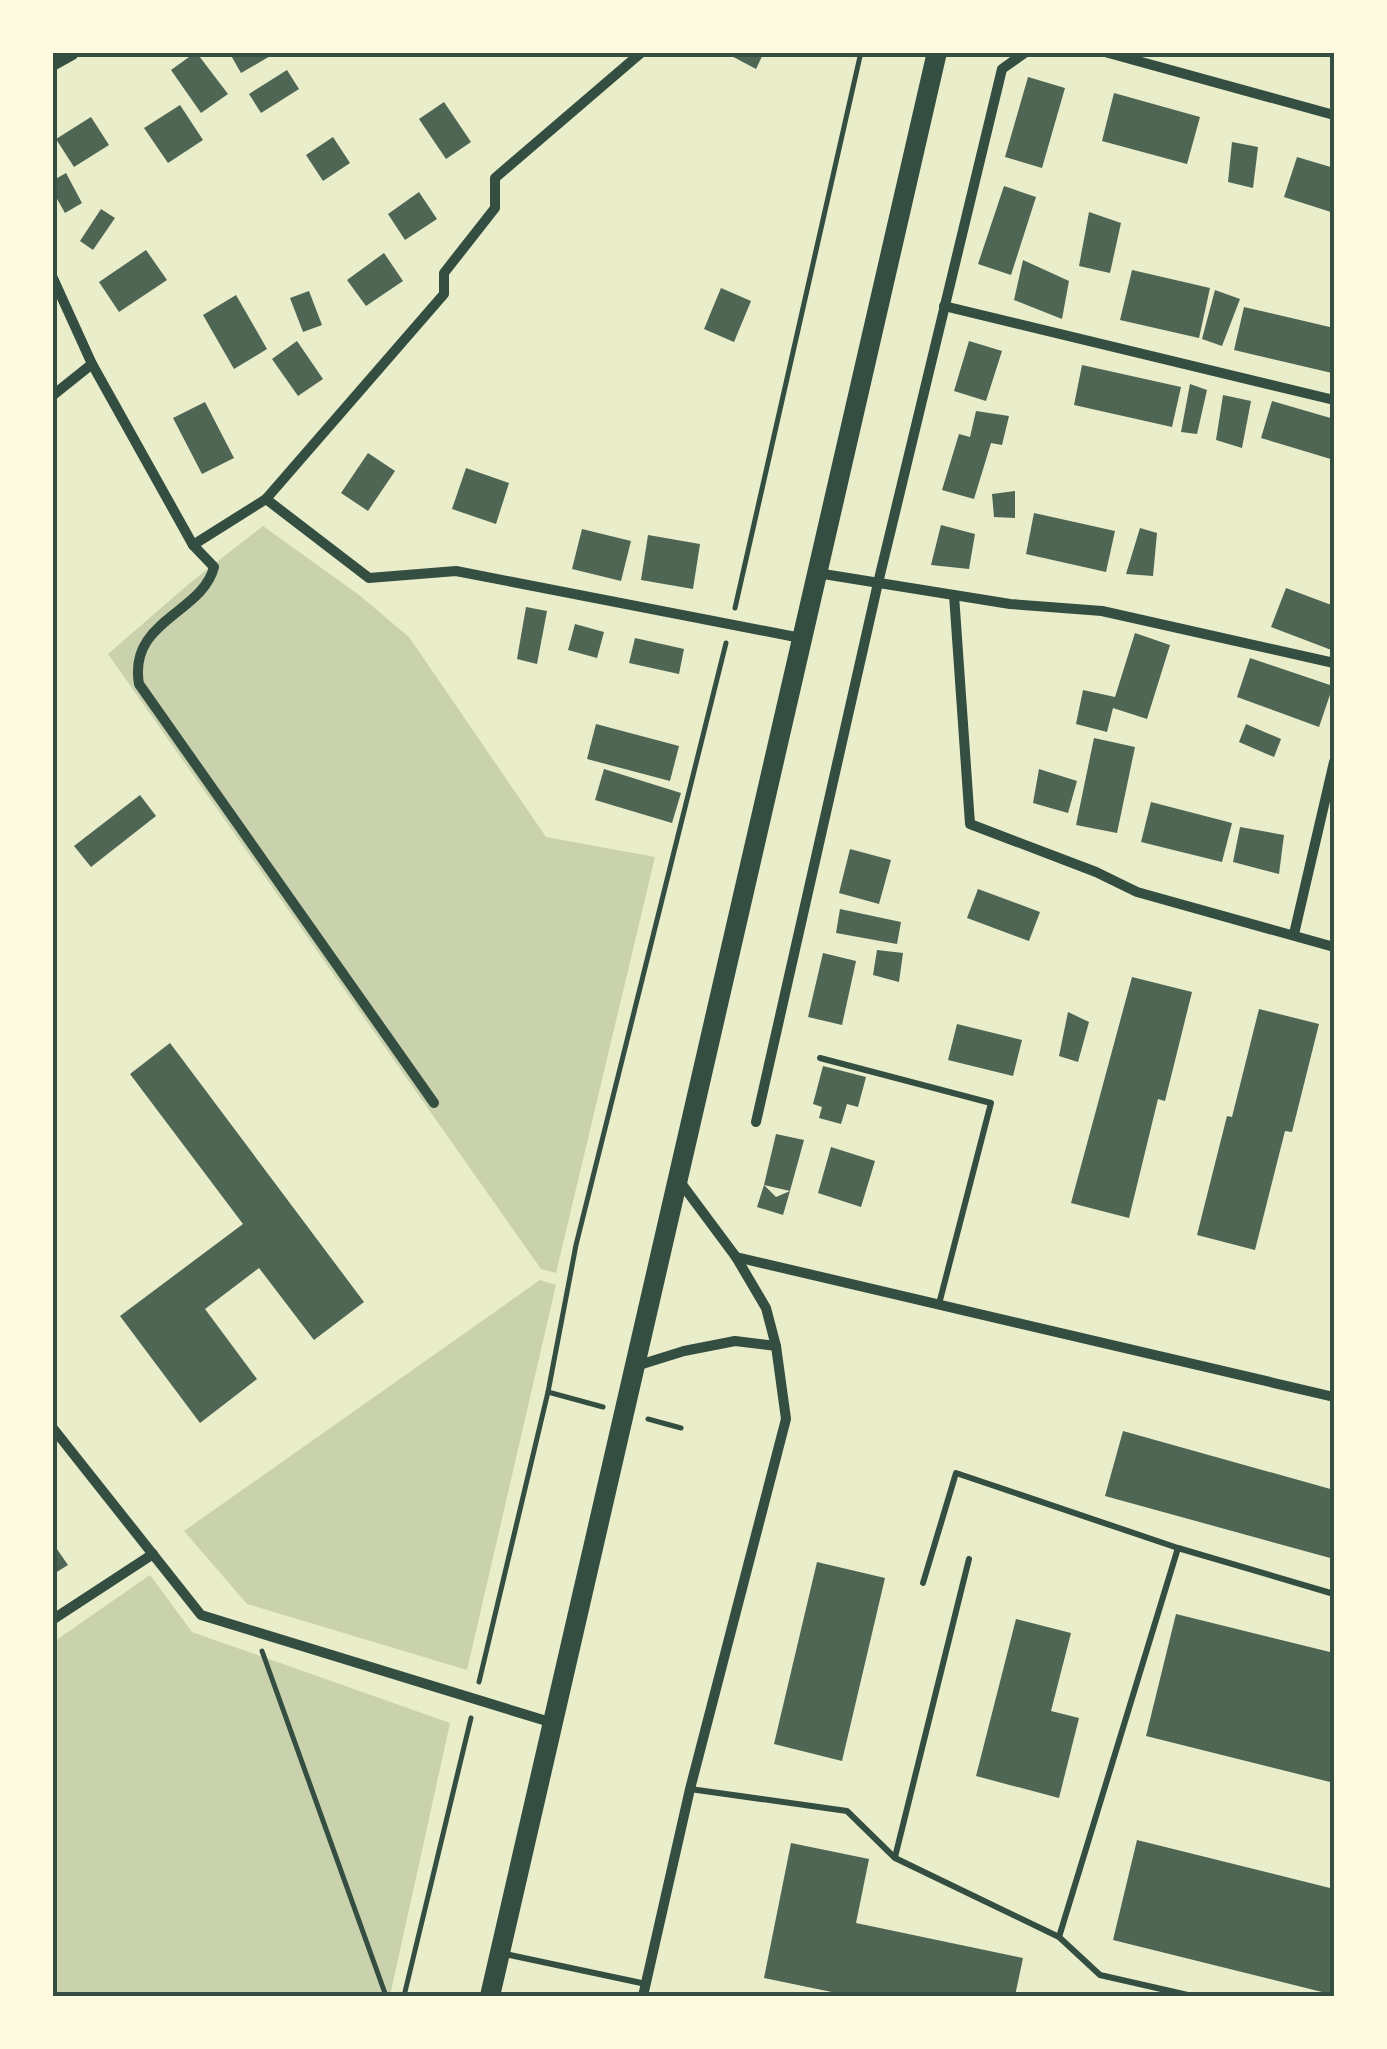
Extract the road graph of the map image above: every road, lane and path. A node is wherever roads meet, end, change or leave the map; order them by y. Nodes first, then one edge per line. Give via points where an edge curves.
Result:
1 (70, 52) edge
2 (642, 52) edge
3 (861, 52) edge
4 (937, 52) edge
5 (1026, 52) edge
6 (1105, 52) edge
7 (52, 62) edge
8 (1334, 115) edge
9 (52, 276) edge
10 (944, 306) junction
11 (92, 364) junction
12 (52, 396) edge
13 (1334, 400) edge
14 (266, 499) junction
15 (194, 545) junction
16 (817, 573) junction
17 (878, 583) junction
18 (954, 595) junction
19 (731, 624) junction
20 (802, 638) junction
21 (1334, 663) edge
22 (1334, 762) edge
23 (1294, 934) junction
24 (1334, 947) edge
25 (820, 1058) dead end
26 (434, 1103) dead end
27 (756, 1122) dead end
28 (678, 1179) junction
29 (736, 1256) junction
30 (939, 1304) junction
31 (776, 1346) junction
32 (635, 1366) junction
33 (1334, 1397) edge
34 (52, 1427) edge
35 (1178, 1548) junction
36 (153, 1554) junction
37 (970, 1559) dead end
38 (924, 1583) dead end
39 (1334, 1594) edge
40 (52, 1620) edge
41 (254, 1632) junction
42 (475, 1699) junction
43 (553, 1724) junction
44 (690, 1789) junction
45 (895, 1858) junction
46 (1058, 1937) junction
47 (500, 1953) junction
48 (644, 1990) edge
49 (386, 1996) edge
50 (404, 1996) edge
51 (490, 1996) edge
52 (1192, 1996) edge

1 - 7 main road
2 - 14 street via 494,178 494,208 444,274 444,294
3 - 19 path
4 - 16 main road
5 - 10 street via 1002,69
6 - 8 street
9 - 11 street
10 - 13 street
10 - 17 street
11 - 12 street
11 - 15 street
14 - 15 street
14 - 19 street via 369,578 456,571
15 - 26 street via 214,567 210,582 155,628 136,669 139,684
16 - 17 street
16 - 20 main road
17 - 18 street
17 - 27 street
18 - 21 street via 1102,611
18 - 23 street via 970,824 1137,892
19 - 20 street
19 - 42 path via 576,1245
20 - 28 main road
22 - 23 street
23 - 24 street
25 - 30 lane via 991,1103
28 - 29 street
28 - 32 main road
29 - 30 street
29 - 31 street via 766,1308
30 - 33 street
31 - 32 street via 734,1341
31 - 44 street via 786,1419
32 - 43 main road
34 - 36 street
35 - 38 lane via 956,1473
35 - 39 lane
35 - 46 lane
36 - 40 street
36 - 41 street via 201,1615
37 - 45 lane
41 - 42 street
41 - 49 path
42 - 43 street
42 - 50 path
43 - 47 main road
44 - 45 lane via 847,1812
44 - 48 street
45 - 46 lane
46 - 52 lane via 1100,1975
47 - 48 lane
47 - 51 main road

